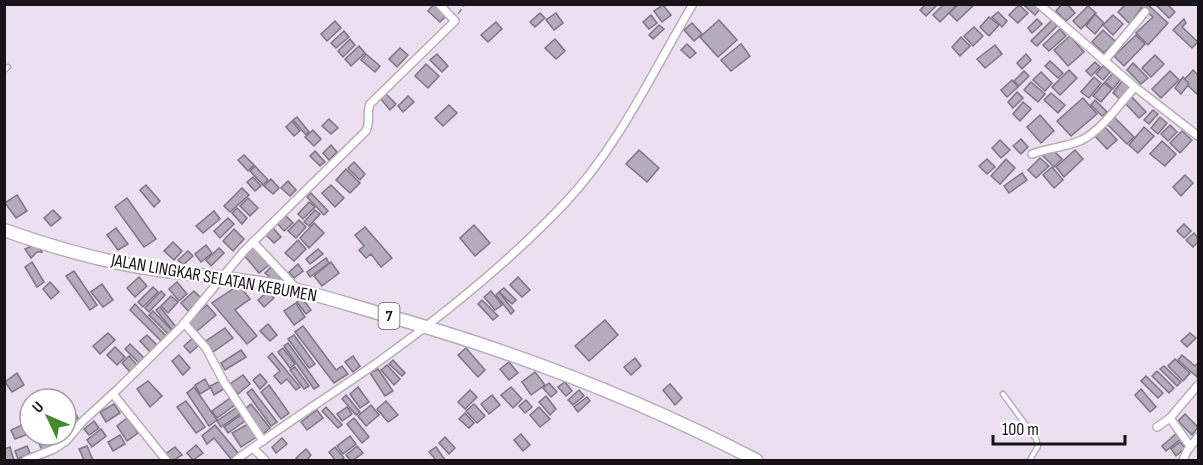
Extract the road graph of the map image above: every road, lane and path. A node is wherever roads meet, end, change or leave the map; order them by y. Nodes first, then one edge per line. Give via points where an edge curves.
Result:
1 (439, 4) edge
2 (465, 4) edge
3 (693, 4) edge
4 (1039, 4) edge
5 (1144, 12) dead end
6 (453, 20) junction
7 (1104, 61) junction
8 (1135, 87) junction
9 (1198, 136) edge
10 (1032, 154) dead end
11 (4, 230) edge
12 (253, 242) junction
13 (222, 277) junction
14 (298, 291) junction
15 (184, 323) junction
16 (425, 326) junction
17 (1198, 386) edge
18 (113, 394) junction
19 (1002, 394) dead end
20 (1170, 418) junction
21 (1157, 427) dead end
22 (1198, 437) edge
23 (263, 441) junction
24 (1190, 446) junction
25 (253, 448) junction
26 (26, 460) edge
27 (166, 460) edge
28 (236, 460) edge
29 (265, 460) edge
30 (756, 460) edge
31 (1030, 460) edge
32 (1183, 460) edge

1 - 6 street
2 - 6 path
3 - 16 street via 612,144 566,202
4 - 7 street
5 - 7 street
6 - 12 street via 370,104 366,131
7 - 8 street
8 - 9 street
8 - 10 street via 1087,136
11 - 13 highway, JALAN LINGKAR SELATAN KEBUMEN / 7 via 90,257
12 - 13 street
12 - 14 street
13 - 14 highway, JALAN LINGKAR SELATAN KEBUMEN / 7
13 - 15 street
14 - 16 highway, JALAN LINGKAR SELATAN KEBUMEN / 7
15 - 18 street
15 - 23 street via 206,348
16 - 23 street
16 - 30 highway, JALAN LINGKAR SELATAN KEBUMEN / 7 via 560,371
17 - 20 street
18 - 26 street via 63,444
18 - 27 street
19 - 31 lane via 1036,440 1038,446
20 - 21 street
20 - 24 street
22 - 24 street
23 - 25 street
24 - 32 street
25 - 28 street
25 - 29 street

